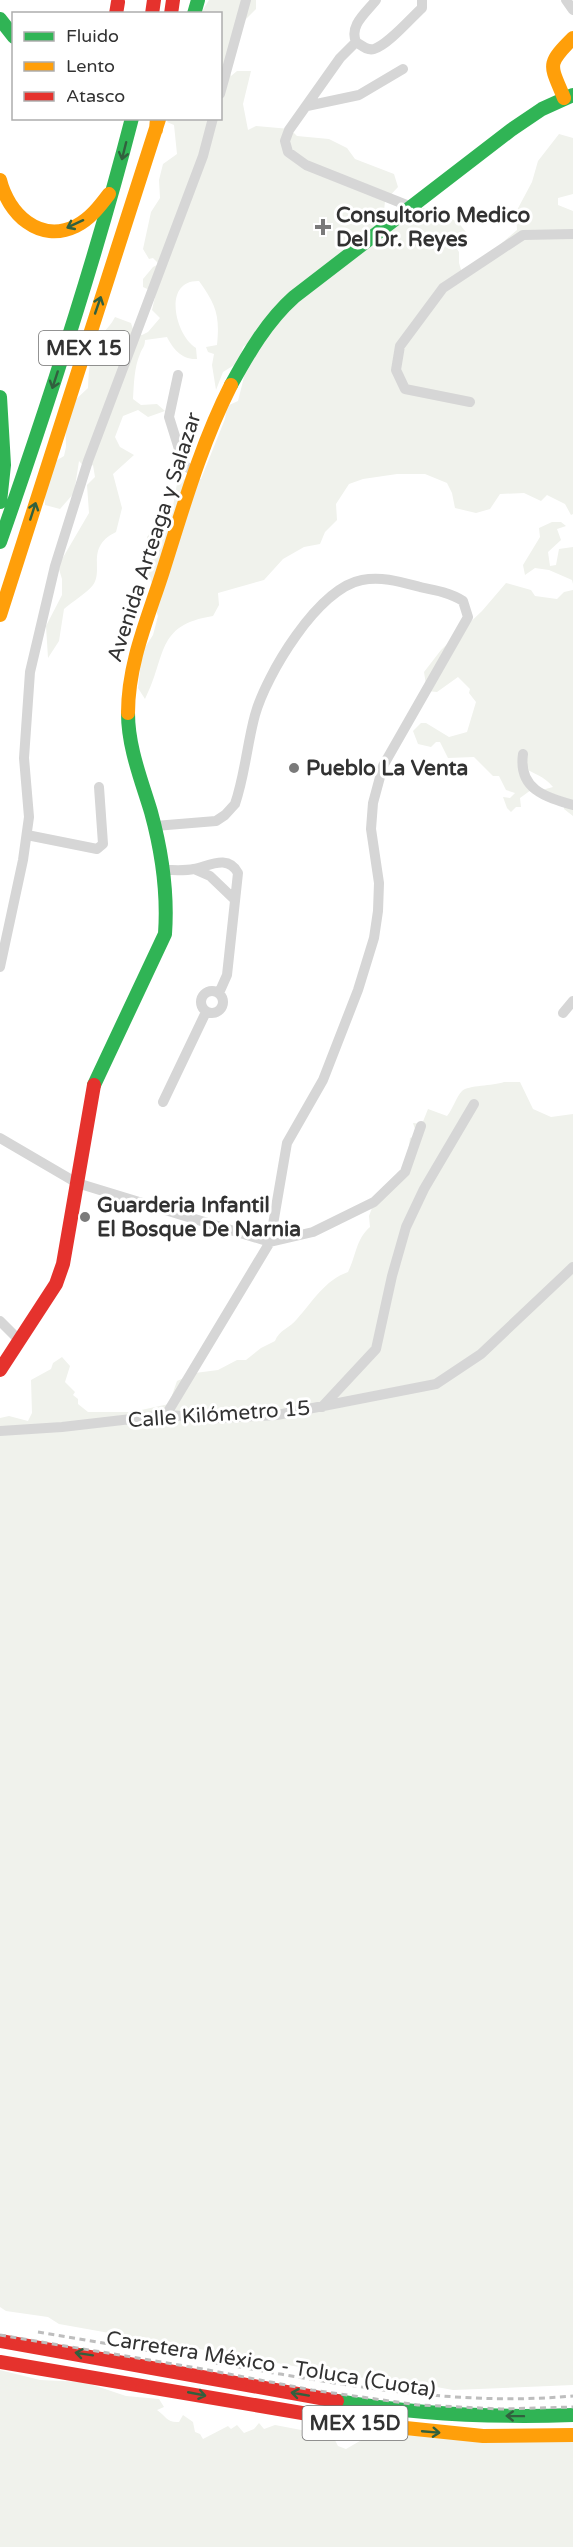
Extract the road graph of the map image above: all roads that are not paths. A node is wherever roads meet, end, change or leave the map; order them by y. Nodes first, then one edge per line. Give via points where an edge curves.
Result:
1 (246, 0) edge
2 (376, 0) edge
3 (422, 0) edge
4 (566, 0) edge
5 (573, 10) edge
6 (0, 18) edge
7 (12, 35) edge
8 (573, 38) edge
9 (356, 42) junction
10 (403, 69) dead end
11 (222, 87) edge
12 (568, 97) edge
13 (308, 106) junction
14 (132, 120) edge
15 (212, 120) edge
16 (158, 122) edge
17 (0, 180) edge
18 (116, 184) junction
19 (409, 206) junction
20 (573, 234) edge
21 (178, 375) dead end
22 (0, 397) edge
23 (470, 402) dead end
24 (194, 472) junction
25 (0, 502) edge
26 (0, 542) edge
27 (0, 615) edge
28 (523, 754) dead end
29 (99, 787) dead end
30 (573, 805) edge
31 (155, 826) junction
32 (27, 835) junction
33 (194, 869) junction
34 (165, 870) junction
35 (234, 899) junction
36 (0, 967) edge
37 (219, 993) junction
38 (573, 1001) edge
39 (206, 1012) junction
40 (563, 1013) dead end
41 (163, 1102) dead end
42 (474, 1104) dead end
43 (421, 1126) dead end
44 (0, 1138) edge
45 (77, 1183) junction
46 (270, 1242) junction
47 (573, 1267) edge
48 (0, 1321) edge
49 (20, 1341) junction
50 (0, 1370) edge
51 (322, 1407) junction
52 (166, 1415) junction
53 (0, 1431) edge
54 (0, 2341) edge
55 (0, 2362) edge
56 (573, 2415) edge
57 (573, 2435) edge

1 - 11 street
2 - 9 street via 354,27
3 - 9 street via 422,8 374,49
4 - 5 street
6 - 7 main road
8 - 12 main road via 554,57 552,70
9 - 13 street via 340,58
10 - 13 street via 359,95
12 - 19 main road, Avenida Arteaga y Salazar via 521,123
13 - 19 street via 289,130 285,141 288,152 306,165
14 -> 18 main road
15 - 32 street via 203,156 88,461 55,566 30,672 24,758
27 -> 16 main road, MEX 15
18 -> 17 main road via 94,214 73,228 52,230 32,226 17,216 3,197
18 -> 26 main road via 90,274
19 - 24 main road, Avenida Arteaga y Salazar via 280,310 240,366
20 - 23 street via 523,236 443,288 400,346 396,370 405,389
21 - 24 street via 169,417 184,465
22 - 25 main road via 4,465
24 - 31 main road, Avenida Arteaga y Salazar via 130,675 129,740
28 - 30 street via 522,773 528,783 554,800
29 - 32 street via 103,844 97,849
31 - 34 main road, Avenida Arteaga y Salazar
31 - 46 street via 216,821 235,804 255,714 273,673 295,635 334,593 360,580 387,579 464,601 468,617 379,776 371,829 380,883 374,938 323,1080 287,1143
32 - 36 street
33 - 34 street
33 - 35 street via 210,876
33 - 35 street via 211,863 235,868 238,882
34 - 45 main road, Avenida Arteaga y Salazar via 165,934 92,1089
35 - 37 street via 226,975
37 - 39 street via 203,996
37 - 39 street via 224,1003 222,1009 217,1013
38 - 40 street
39 - 41 street
42 - 51 street via 406,1227 376,1349
43 - 46 street via 405,1172 374,1202 313,1232
44 - 45 street
45 - 46 street
45 - 49 main road, Avenida Arteaga y Salazar via 63,1264 45,1304
46 - 52 street
47 - 51 street, Calle Kilómetro 15 via 481,1354 436,1384
48 - 49 street
49 - 50 main road, Avenida Arteaga y Salazar
51 - 52 street, Calle Kilómetro 15 via 277,1415
52 - 53 street, Calle Kilómetro 15
56 -> 54 main road, Carretera México - Toluca (Cuota) / MEX 15D via 436,2414 368,2406
55 -> 57 main road, Carretera México - Toluca (Cuota) / MEX 15D via 140,2383 366,2425 465,2435

